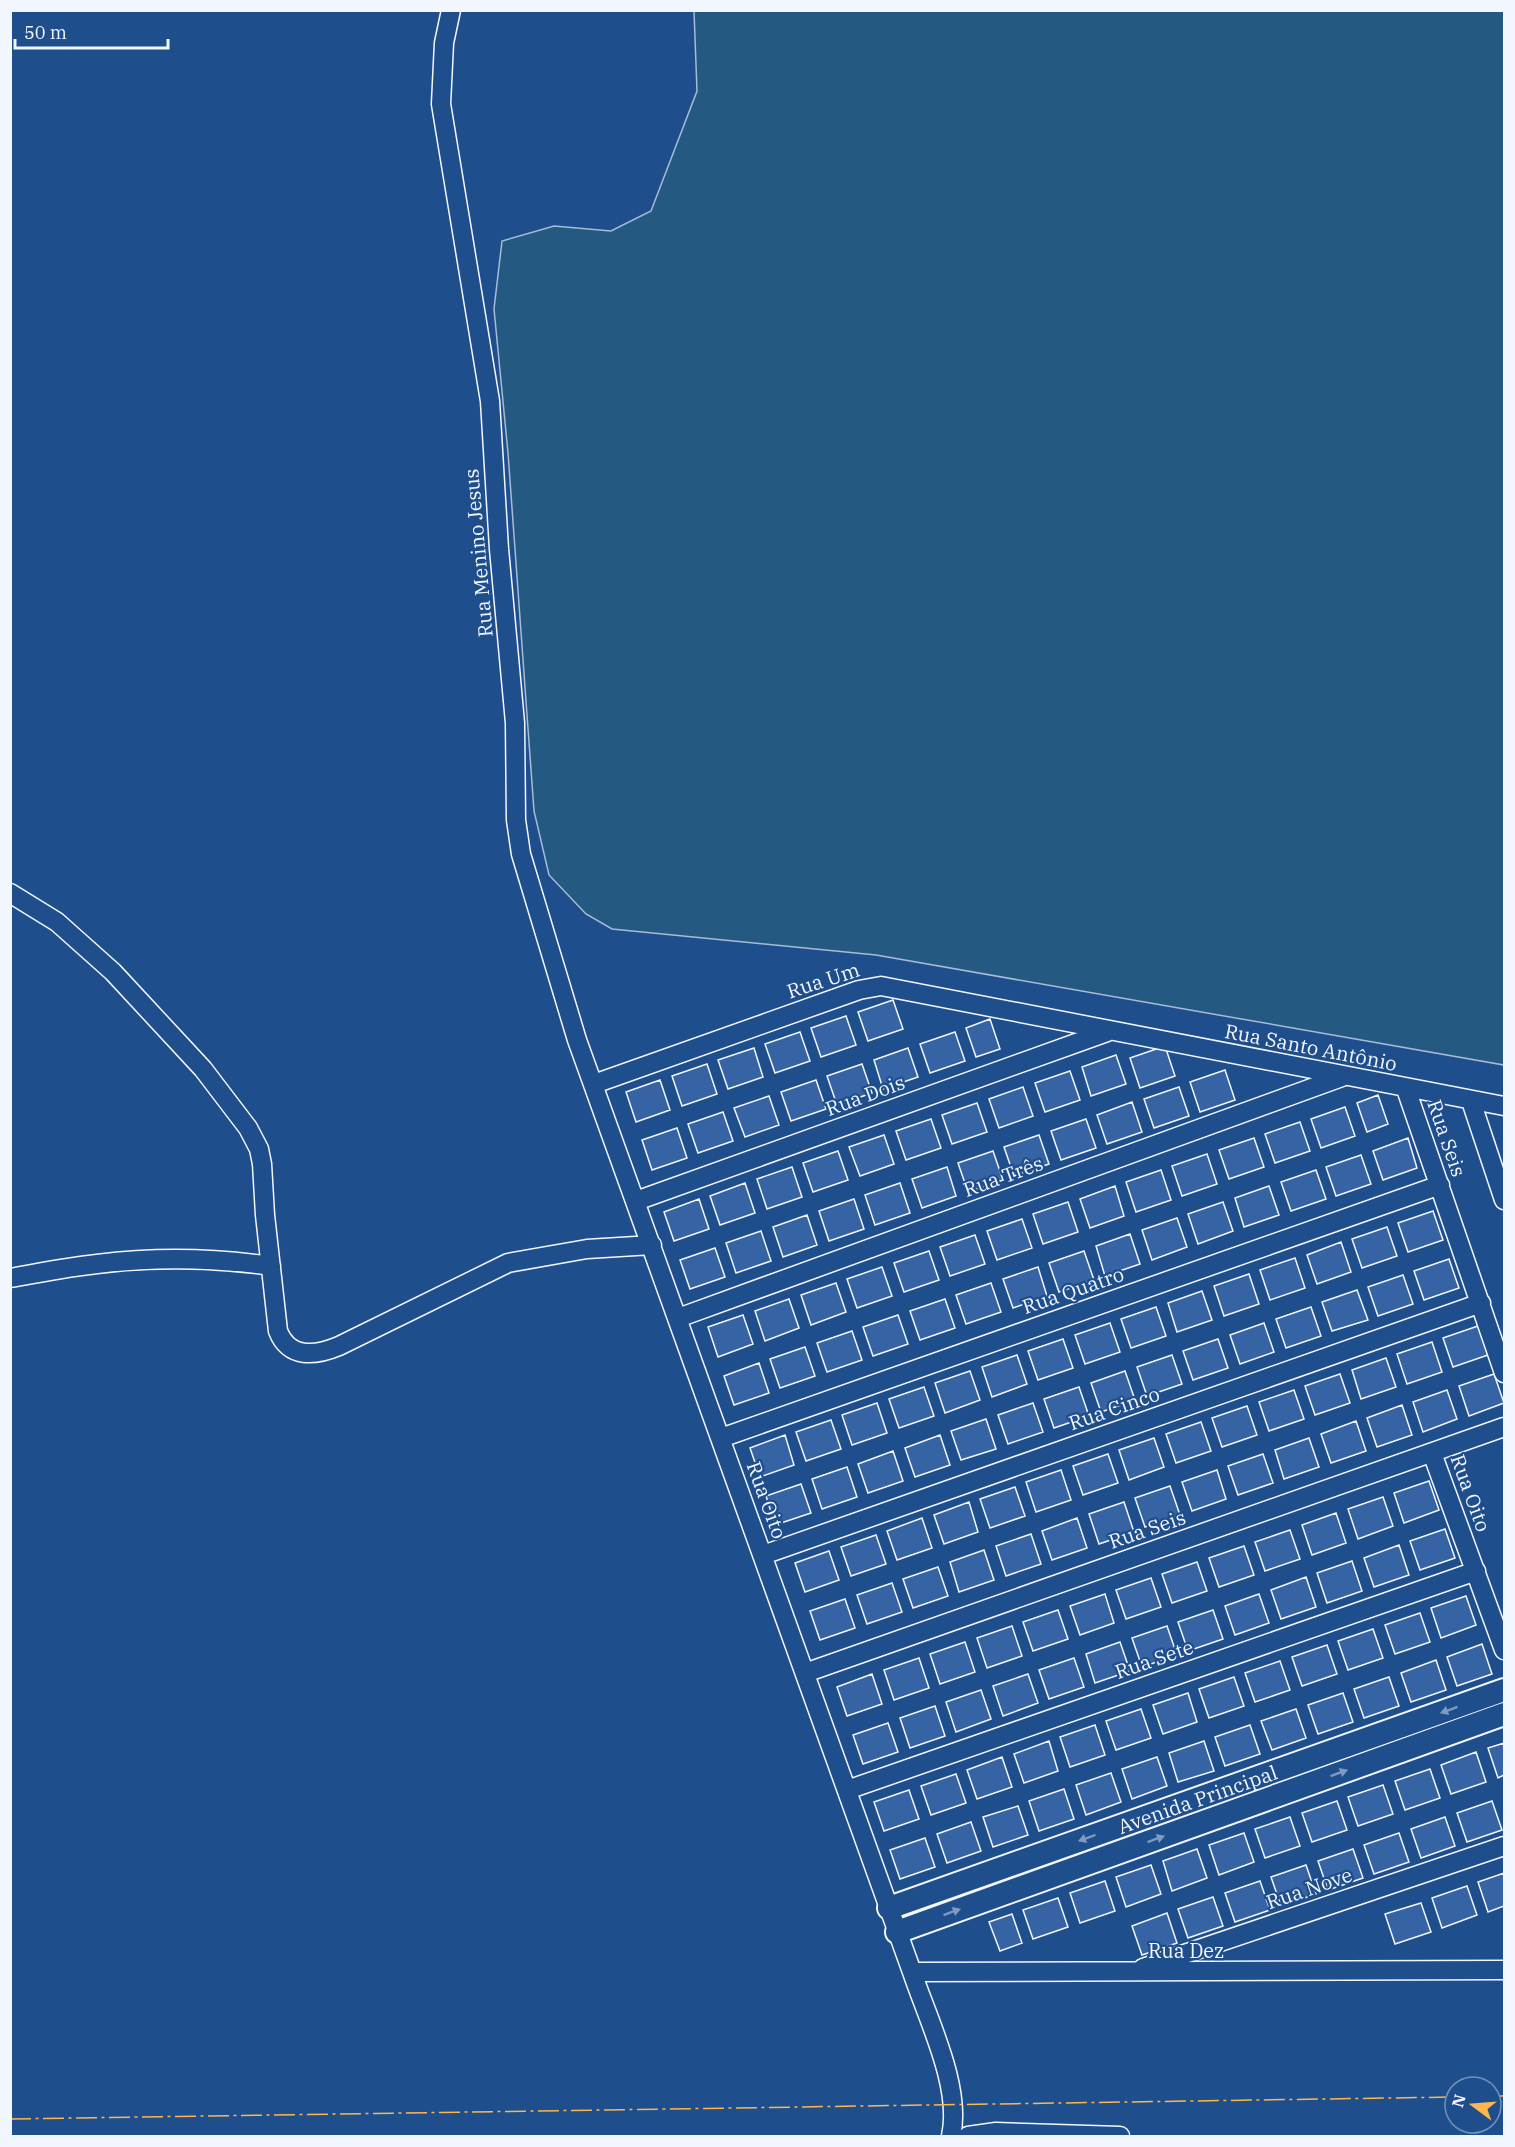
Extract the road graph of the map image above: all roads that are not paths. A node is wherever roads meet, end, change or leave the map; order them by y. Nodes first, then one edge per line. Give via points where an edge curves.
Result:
1 (451, 10) edge
2 (10, 893) edge
3 (1109, 1031) junction
4 (1342, 1076) junction
5 (594, 1084) junction
6 (1406, 1089) junction
7 (1471, 1101) junction
8 (1504, 1106) edge
9 (1440, 1185) junction
10 (1504, 1200) edge
11 (636, 1201) junction
12 (652, 1245) junction
13 (271, 1266) junction
14 (10, 1278) edge
15 (1480, 1303) junction
16 (678, 1318) junction
17 (1504, 1373) edge
18 (1504, 1427) edge
19 (721, 1438) junction
20 (1432, 1453) junction
21 (763, 1555) junction
22 (1476, 1571) junction
23 (1504, 1650) edge
24 (805, 1673) junction
25 (1504, 1690) edge
26 (1504, 1714) edge
27 (847, 1790) junction
28 (1504, 1846) edge
29 (889, 1908) junction
30 (897, 1932) junction
31 (1504, 1970) edge
32 (912, 1972) junction
33 (1127, 1973) junction
34 (951, 2136) edge
35 (968, 2136) edge
36 (1120, 2136) edge

1 - 5 street, Rua Menino Jesus via 444,43 441,104 493,429 515,723 516,820 521,854 561,995
2 - 13 street via 57,922 113,972 203,1069 248,1128 262,1164
3 - 4 street, Rua Santo Antônio
3 - 5 street, Rua Um via 881,986 859,990
3 - 11 street, Rua Dois
4 - 6 street, Rua Santo Antônio
4 - 16 street, Rua Três
5 - 11 street, Rua Oito
6 - 7 street, Rua Santo Antônio
6 - 9 street, Rua Seis
7 - 8 street, Rua Santo Antônio
7 - 10 street
9 - 15 street, Rua Seis
9 - 19 street, Rua Quatro
11 - 12 street, Rua Oito
12 - 13 street via 566,1252 508,1263 363,1336 317,1353 294,1351 281,1339
12 - 16 street, Rua Oito
13 - 14 street via 209,1261 98,1264
15 - 17 street, Rua Seis
15 - 21 street, Rua Cinco
16 - 19 street, Rua Oito
18 - 20 street, Rua Seis
19 - 21 street, Rua Oito
20 - 22 street, Rua Oito
20 - 24 street, Rua Seis
21 - 24 street, Rua Oito
22 - 23 street, Rua Oito
22 - 27 street, Rua Sete
24 - 27 street, Rua Oito
25 -> 29 street, Avenida Principal
30 -> 26 street, Avenida Principal
27 - 29 street, Rua Oito
28 - 33 street, Rua Nove
29 - 30 street, Rua Oito
30 - 32 street
31 - 33 street, Rua Dez
32 - 33 street, Rua Dez
32 - 34 street via 954,2094
35 - 36 street via 996,2132

